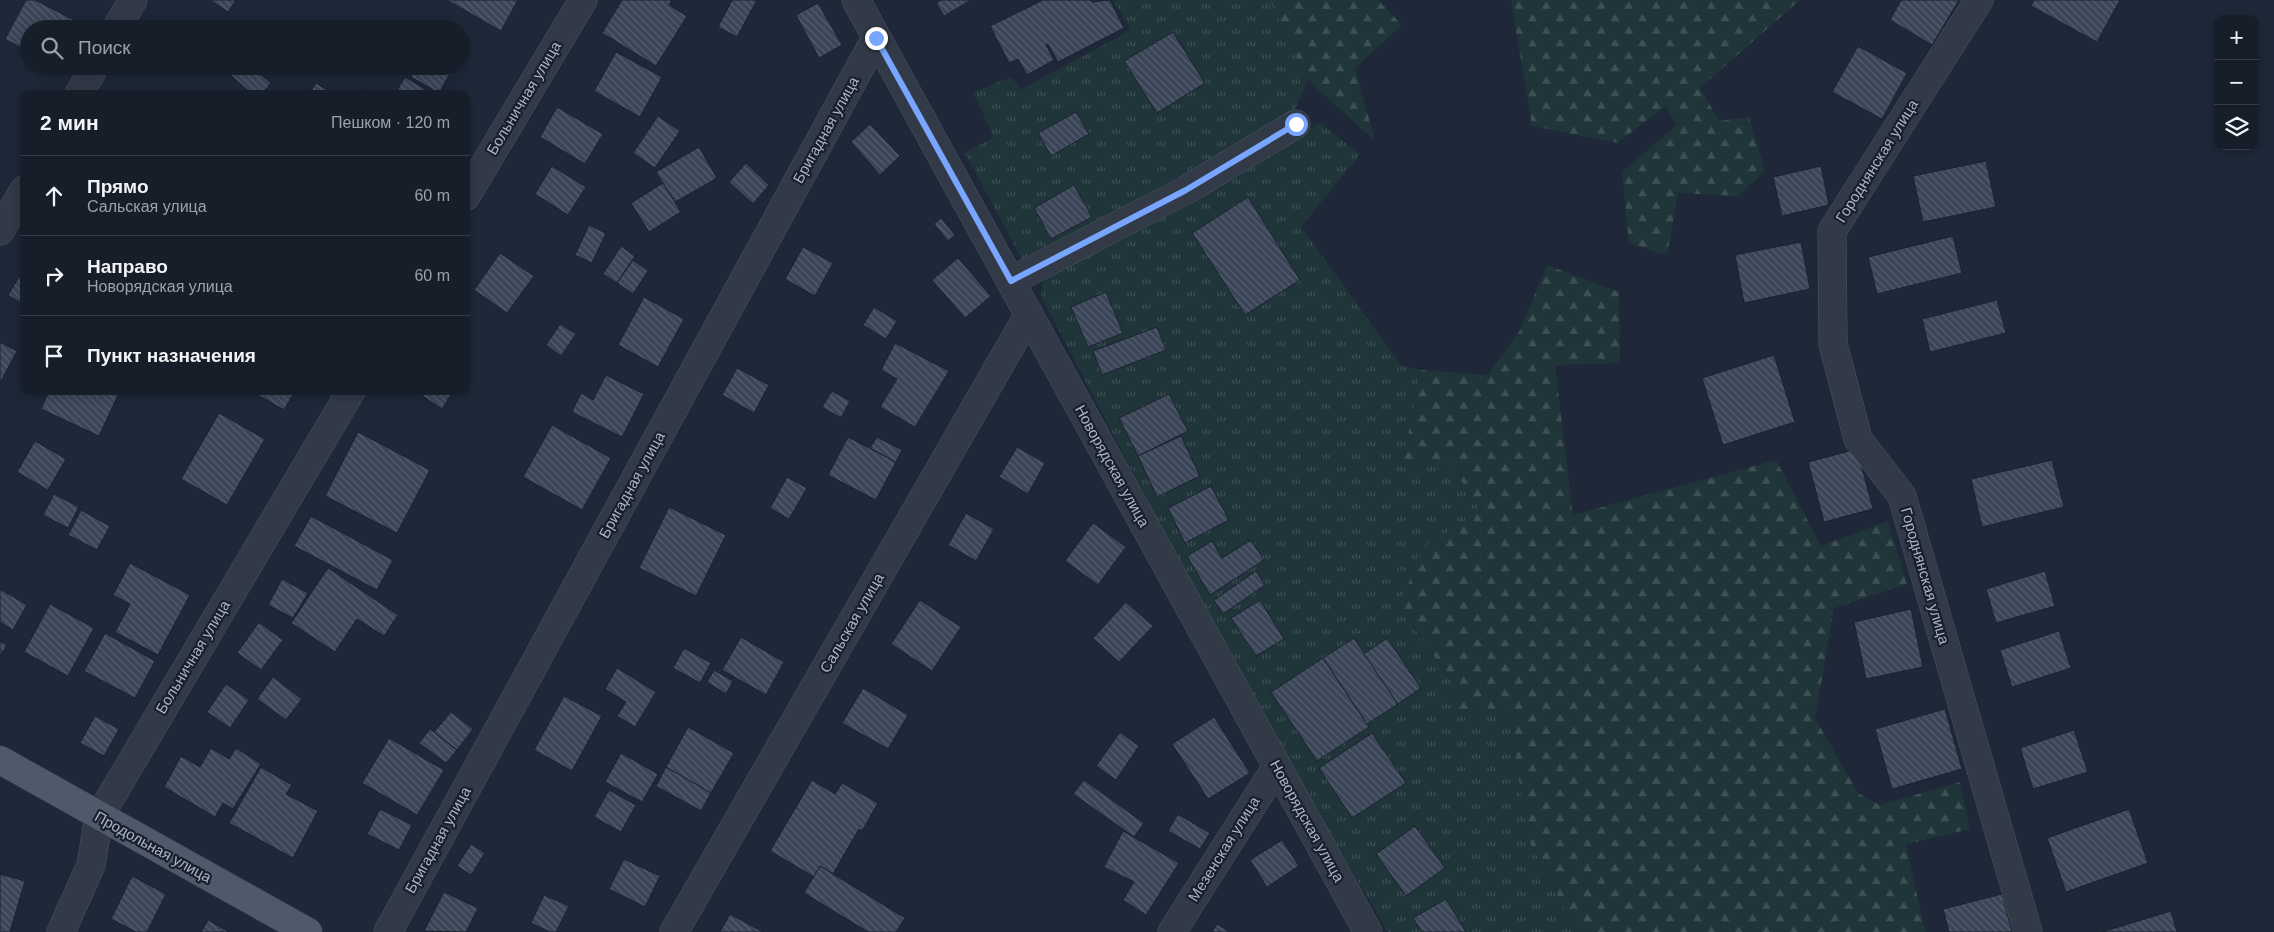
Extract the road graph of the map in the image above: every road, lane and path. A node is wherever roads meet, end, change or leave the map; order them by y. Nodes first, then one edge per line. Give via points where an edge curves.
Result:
1 (133, 0) edge
2 (583, 0) edge
3 (856, 0) edge
4 (1979, 0) edge
5 (121, 20) edge
6 (876, 38) junction
7 (90, 75) edge
8 (81, 90) edge
9 (1296, 124) dead end
10 (470, 189) edge
11 (20, 197) edge
12 (0, 231) edge
13 (1011, 281) junction
14 (1029, 314) junction
15 (349, 395) edge
16 (0, 760) edge
17 (1276, 766) junction
18 (99, 817) junction
19 (60, 932) edge
20 (308, 932) edge
21 (388, 932) edge
22 (674, 932) edge
23 (1172, 932) edge
24 (1368, 932) edge
25 (2028, 932) edge

1 - 5 street
2 - 10 street, Больничная улица
3 - 6 street, Новорядская улица
4 - 25 street, Городнянская улица via 1832,231 1833,344 1858,439 1902,496
6 - 13 street, Новорядская улица
6 - 21 street, Бригадная улица
7 - 8 street
9 - 13 street via 1186,190
11 - 12 street
13 - 14 street, Новорядская улица
14 - 17 street, Новорядская улица
14 - 22 street, Сальская улица
15 - 18 street, Больничная улица
16 - 18 main road, Продольная улица
17 - 23 street, Мезенская улица
17 - 24 street, Новорядская улица
18 - 19 street, Больничная улица via 91,865
18 - 20 main road, Продольная улица

